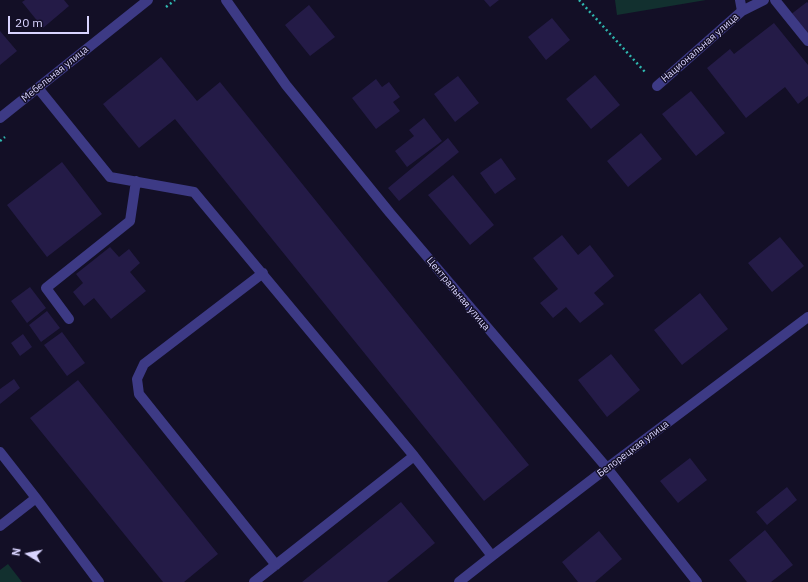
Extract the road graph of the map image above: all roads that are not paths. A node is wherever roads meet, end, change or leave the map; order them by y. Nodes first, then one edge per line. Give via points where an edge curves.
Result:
1 (148, 0) edge
2 (226, 0) edge
3 (740, 0) edge
4 (764, 0) edge
5 (775, 0) edge
6 (742, 11) junction
7 (808, 41) edge
8 (657, 86) road end
9 (38, 88) junction
10 (0, 118) edge
11 (136, 181) junction
12 (263, 274) junction
13 (808, 317) edge
14 (70, 319) dead end
15 (0, 452) edge
16 (414, 456) junction
17 (606, 468) junction
18 (36, 498) junction
19 (0, 526) edge
20 (492, 556) junction
21 (276, 565) junction
22 (99, 582) edge
23 (254, 582) edge
24 (459, 582) edge
25 (697, 582) edge

1 - 9 street, Мебельная улица
2 - 17 street, Центральная улица via 286,85 380,201
3 - 6 street
4 - 6 street, Национальная улица
5 - 7 street
6 - 8 street, Национальная улица
9 - 10 street, Мебельная улица
9 - 11 street via 110,177
11 - 12 street via 194,192
11 - 14 street via 130,221 46,288
12 - 16 street
12 - 21 street via 144,364 137,379 139,394
13 - 17 street, Белорецкая улица
15 - 18 street
16 - 20 street
16 - 21 street
17 - 20 street, Белорецкая улица
17 - 25 street, Центральная улица
18 - 19 street
18 - 22 street
20 - 24 street, Белорецкая улица
21 - 23 street

